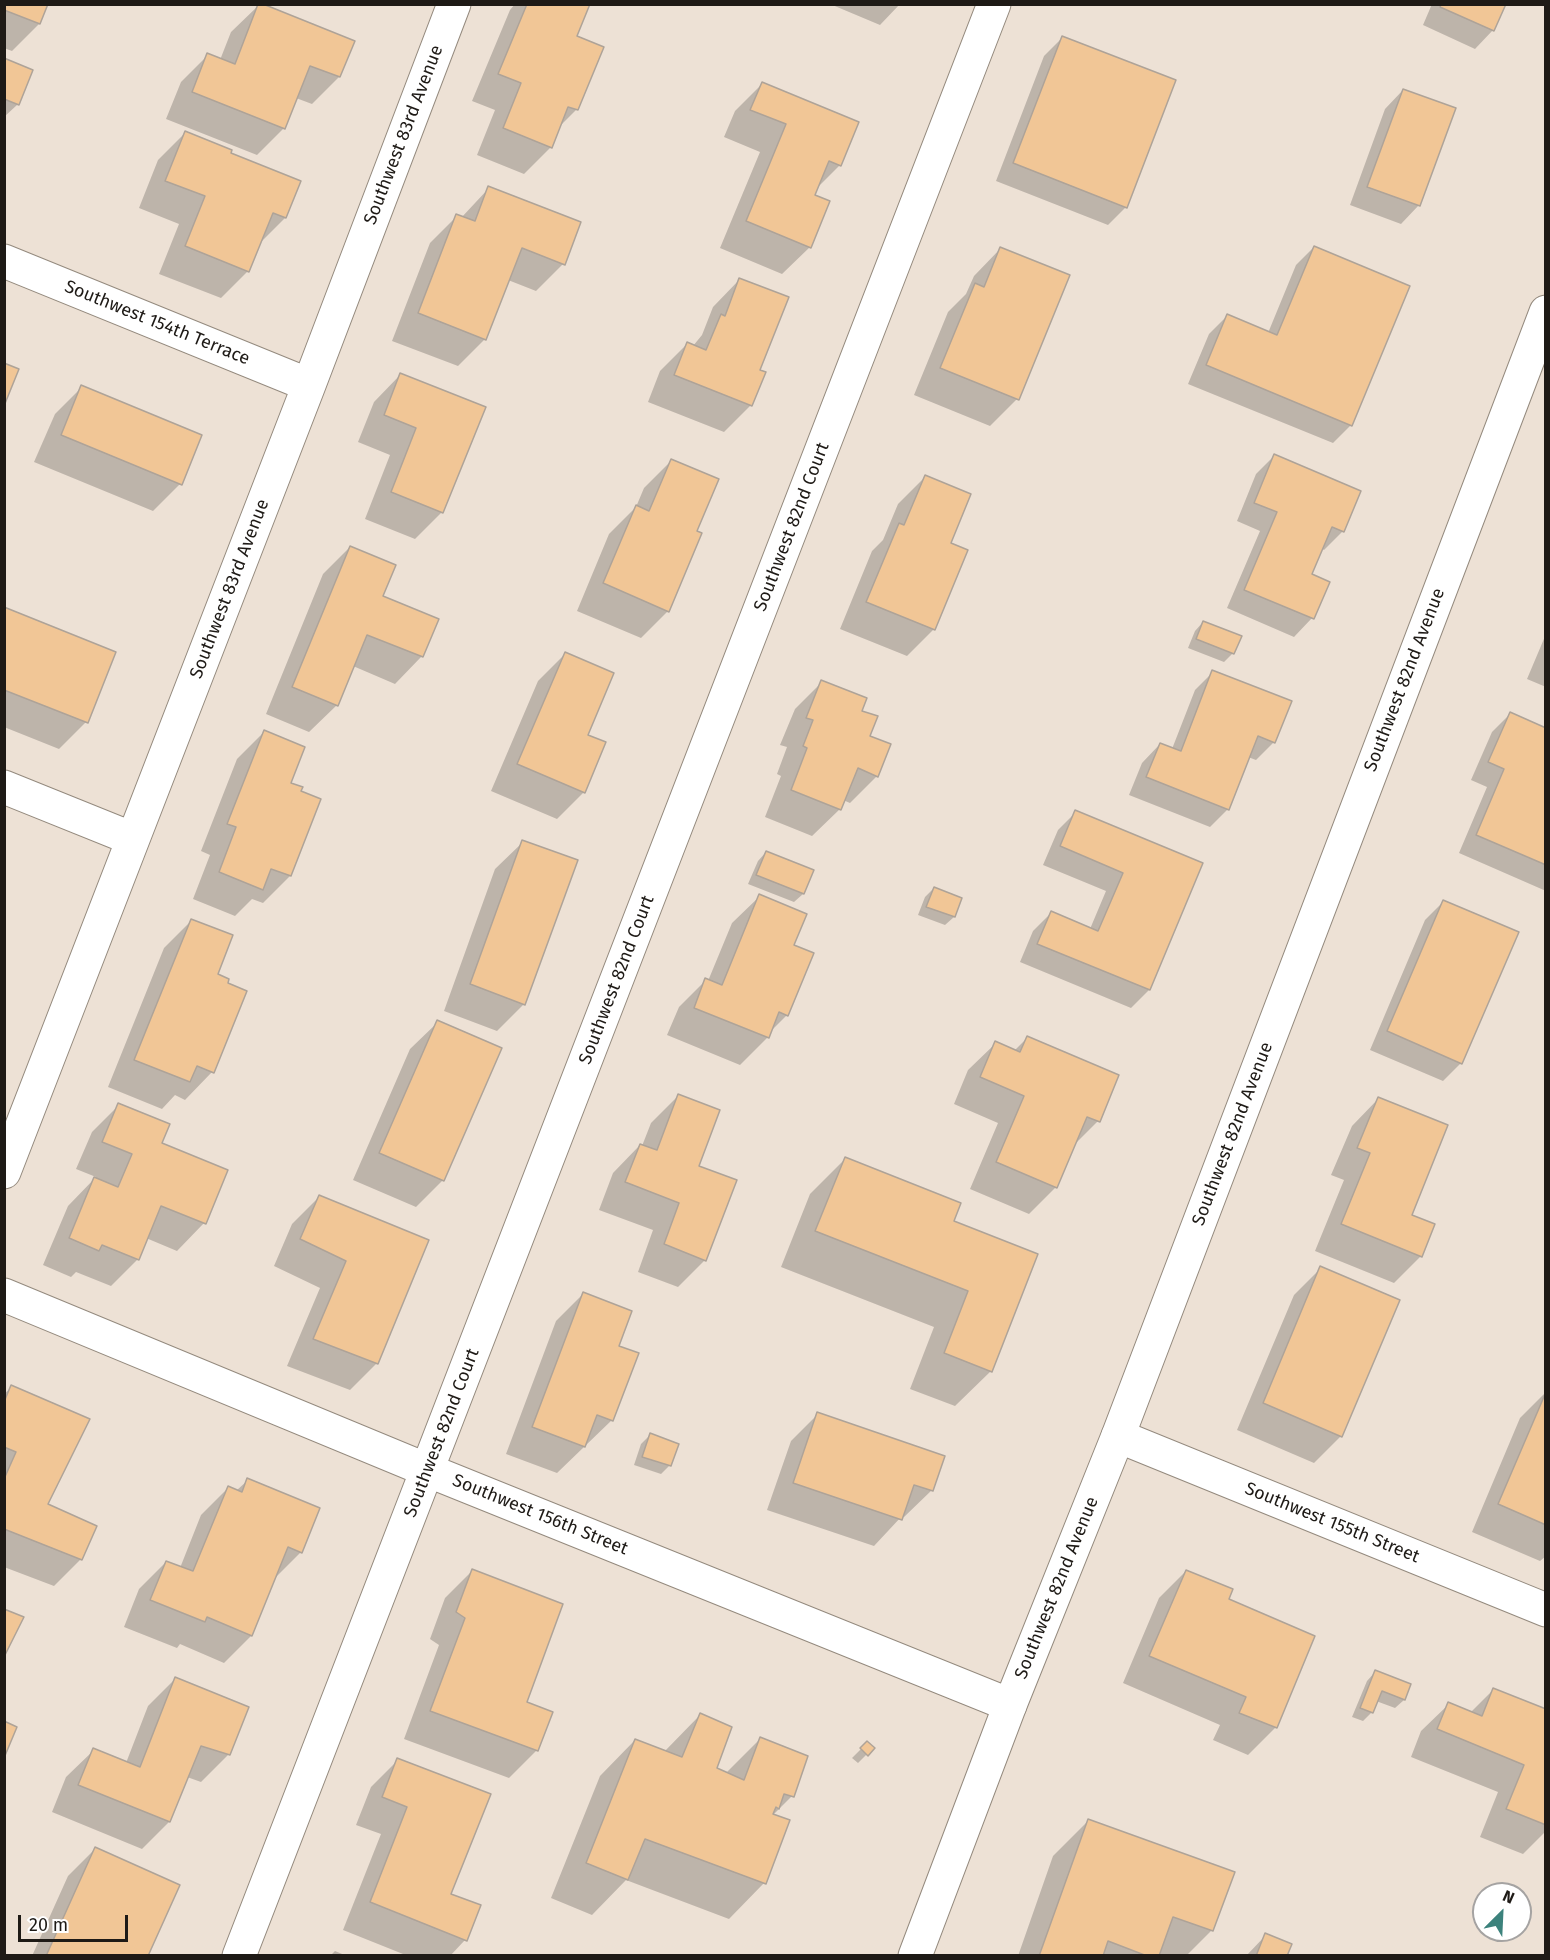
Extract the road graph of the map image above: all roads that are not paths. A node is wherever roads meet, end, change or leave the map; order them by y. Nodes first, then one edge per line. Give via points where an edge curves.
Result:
1 (454, 4) edge
2 (994, 4) edge
3 (4, 261) edge
4 (1545, 312) edge
5 (309, 385) junction
6 (4, 787) edge
7 (133, 839) junction
8 (4, 1172) edge
9 (4, 1295) edge
10 (1118, 1437) junction
11 (428, 1470) junction
12 (1545, 1610) edge
13 (1010, 1705) junction
14 (239, 1956) edge
15 (915, 1956) edge

1 - 5 street, Southwest 83rd Avenue
2 - 11 street, Southwest 82nd Court
3 - 5 street, Southwest 154th Terrace
4 - 10 street, Southwest 82nd Avenue
5 - 7 street, Southwest 83rd Avenue
6 - 7 street
7 - 8 street, Southwest 83rd Avenue
9 - 11 street, Southwest 156th Street
10 - 12 street, Southwest 155th Street
10 - 13 street, Southwest 82nd Avenue
11 - 13 street, Southwest 156th Street
11 - 14 street, Southwest 82nd Court
13 - 15 street, Southwest 82nd Avenue

